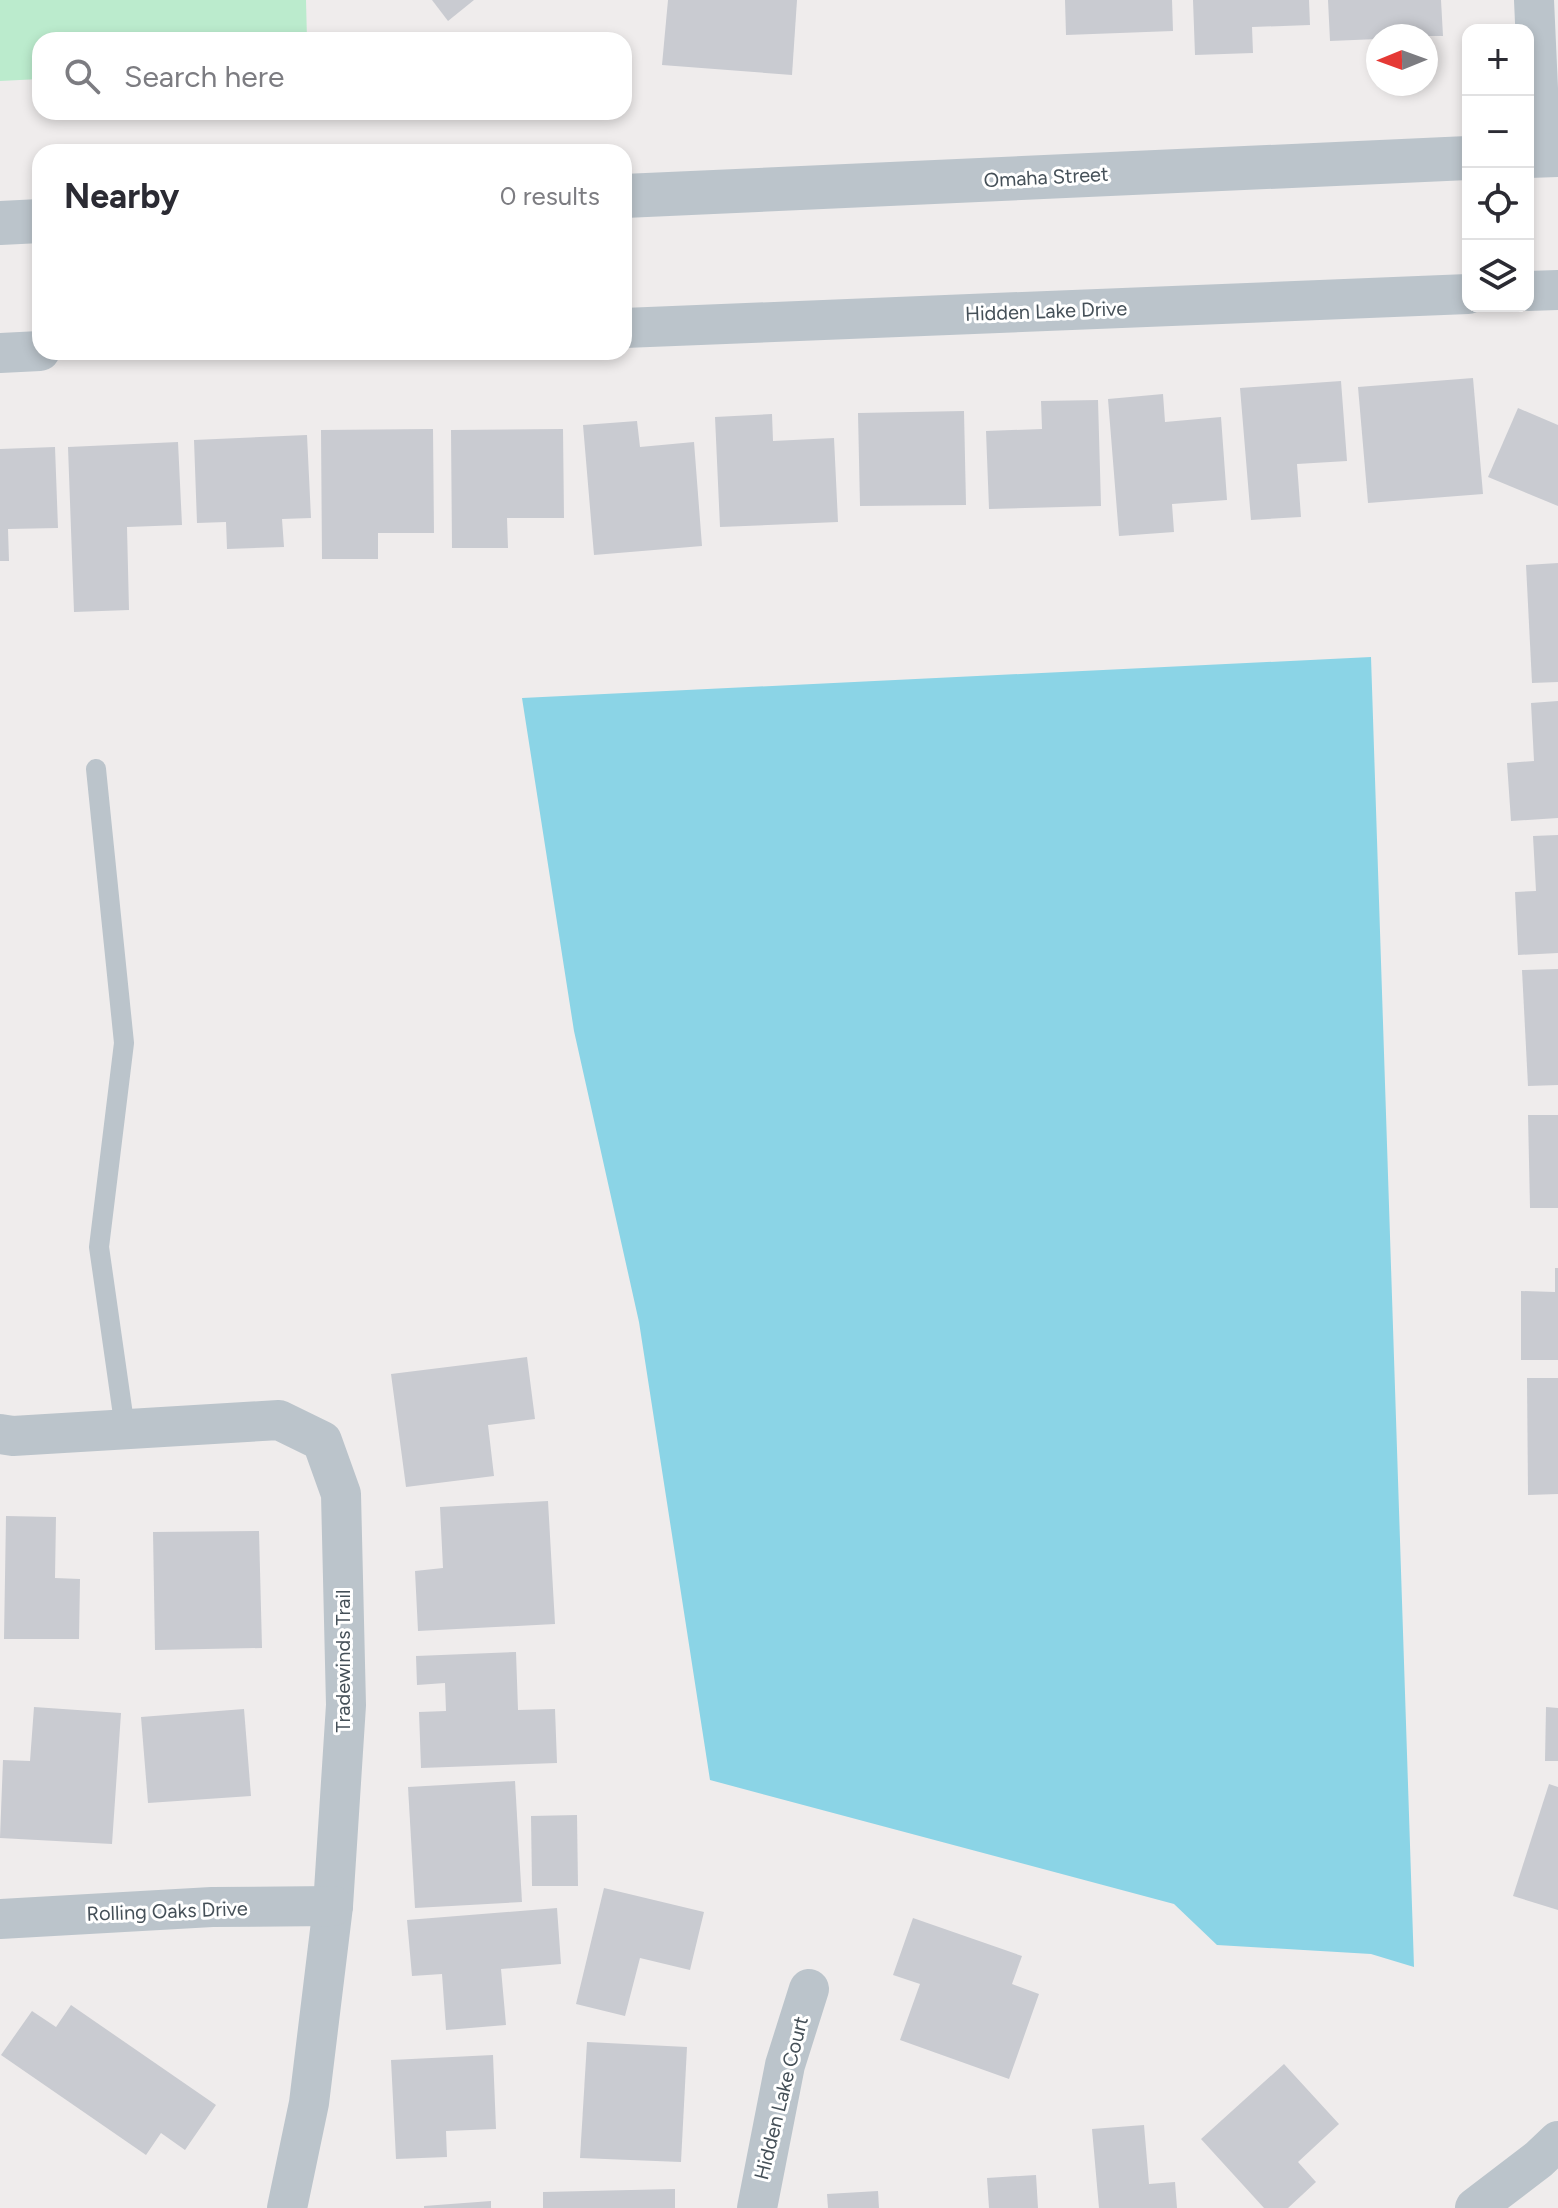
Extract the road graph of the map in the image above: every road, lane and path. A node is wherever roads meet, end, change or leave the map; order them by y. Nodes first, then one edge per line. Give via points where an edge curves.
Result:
1 (1534, 0) edge
2 (1542, 155) edge
3 (1462, 158) edge
4 (632, 196) edge
5 (32, 221) edge
6 (0, 223) edge
7 (1558, 290) edge
8 (1534, 291) edge
9 (1462, 294) edge
10 (632, 328) edge
11 (32, 351) edge
12 (0, 353) edge
13 (96, 769) dead end
14 (125, 1429) junction
15 (0, 1434) edge
16 (333, 1906) junction
17 (0, 1919) edge
18 (809, 1989) dead end
19 (1552, 2160) edge
20 (287, 2208) edge
21 (757, 2208) edge
22 (1475, 2208) edge

1 - 2 street
3 - 4 street, Omaha Street
5 - 6 street
7 - 8 street
9 - 10 street, Hidden Lake Drive
11 - 12 street
13 - 14 lane via 124,1043 99,1247
14 - 15 street, Tradewinds Trail
14 - 16 street, Tradewinds Trail via 279,1420 322,1441 341,1494 346,1705
16 - 17 street, Rolling Oaks Drive
16 - 20 street, Tradewinds Trail via 309,2103
18 - 21 street, Hidden Lake Court via 785,2065
19 - 22 street

